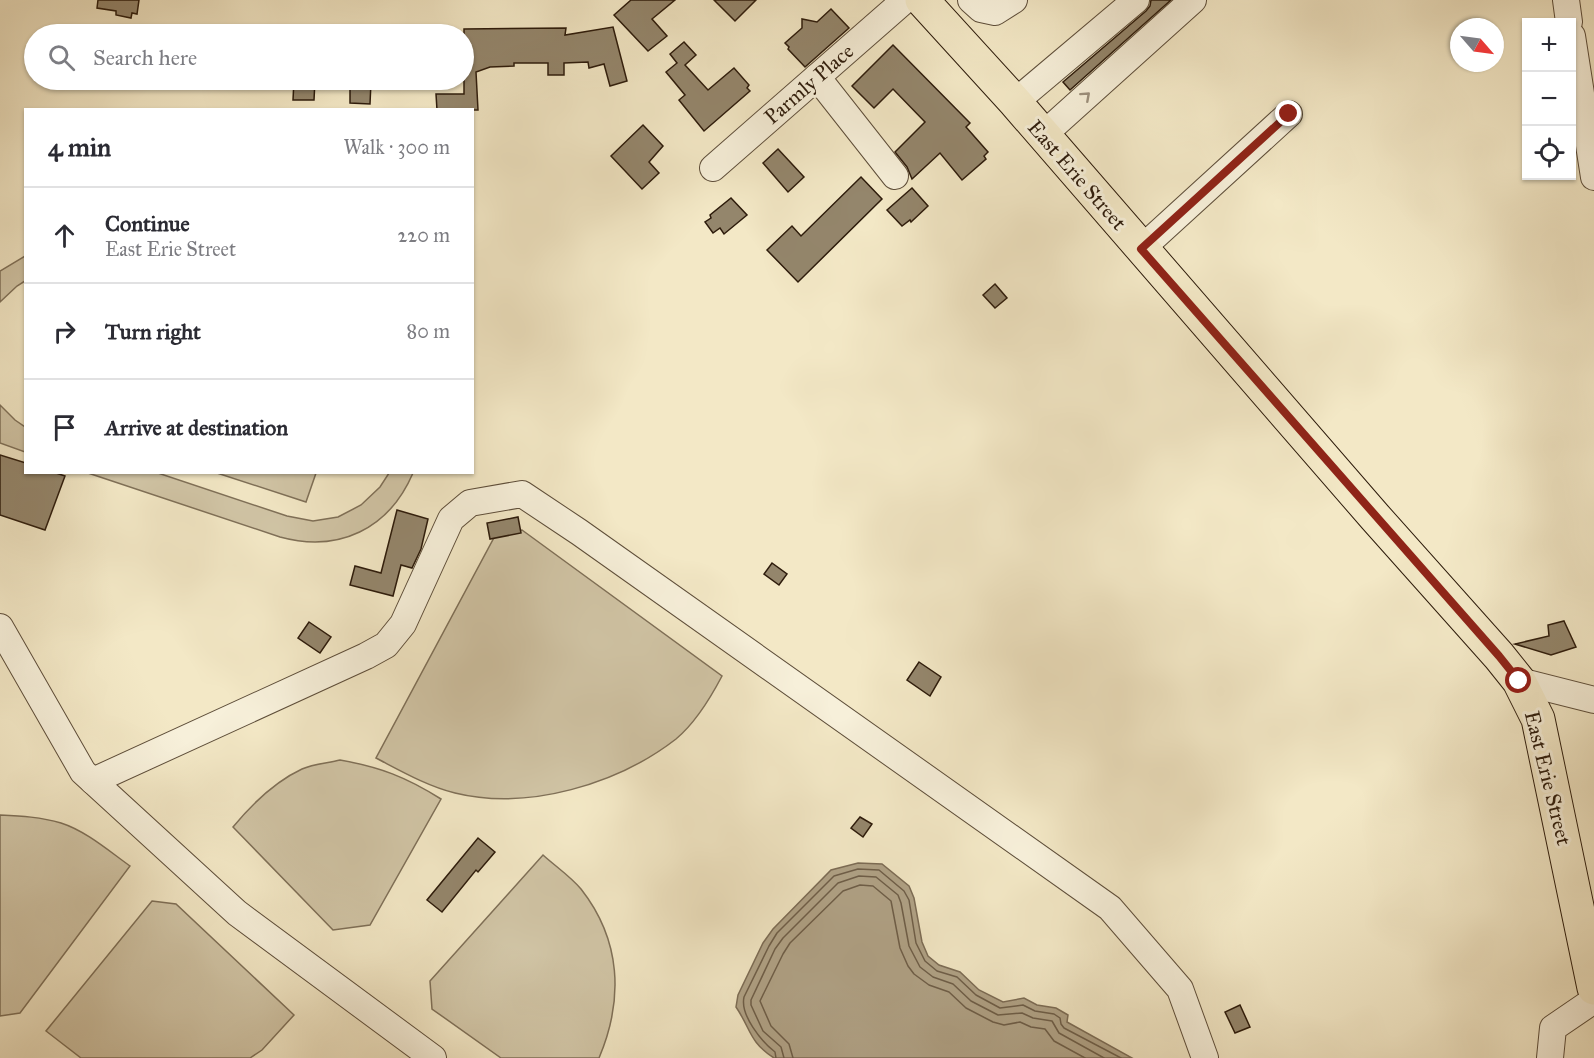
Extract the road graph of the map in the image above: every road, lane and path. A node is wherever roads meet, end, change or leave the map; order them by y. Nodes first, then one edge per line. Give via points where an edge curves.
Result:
1 (971, 0) edge
2 (1014, 0) edge
3 (1136, 0) edge
4 (1193, 0) edge
5 (1566, 0) edge
6 (927, 3) edge
7 (1568, 18) edge
8 (1576, 62) edge
9 (817, 77) junction
10 (1015, 102) junction
11 (1289, 114) dead end
12 (1043, 135) junction
13 (713, 168) dead end
14 (895, 176) dead end
15 (1594, 177) edge
16 (1141, 249) junction
17 (0, 627) edge
18 (1519, 681) junction
19 (1594, 700) edge
20 (93, 781) junction
21 (1594, 988) edge
22 (1594, 1000) edge
23 (433, 1058) edge
24 (1205, 1058) edge
25 (1550, 1058) edge

1 - 2 street via 981,9 996,12
3 - 10 street
12 -> 4 street
5 - 7 street
6 - 9 street, Parmly Place
6 - 10 main road, East Erie Street
8 - 15 street
9 - 13 street, Parmly Place
9 - 14 street
10 - 12 main road, East Erie Street
11 - 16 street
12 - 16 main road, East Erie Street
16 - 18 main road, East Erie Street
17 - 20 street via 83,772
18 - 19 street
18 - 21 main road, East Erie Street via 1538,719
20 - 23 street via 237,913
20 - 24 street via 386,645 403,624 451,519 470,503 522,494 1110,908 1180,989
22 - 25 street via 1553,1028

